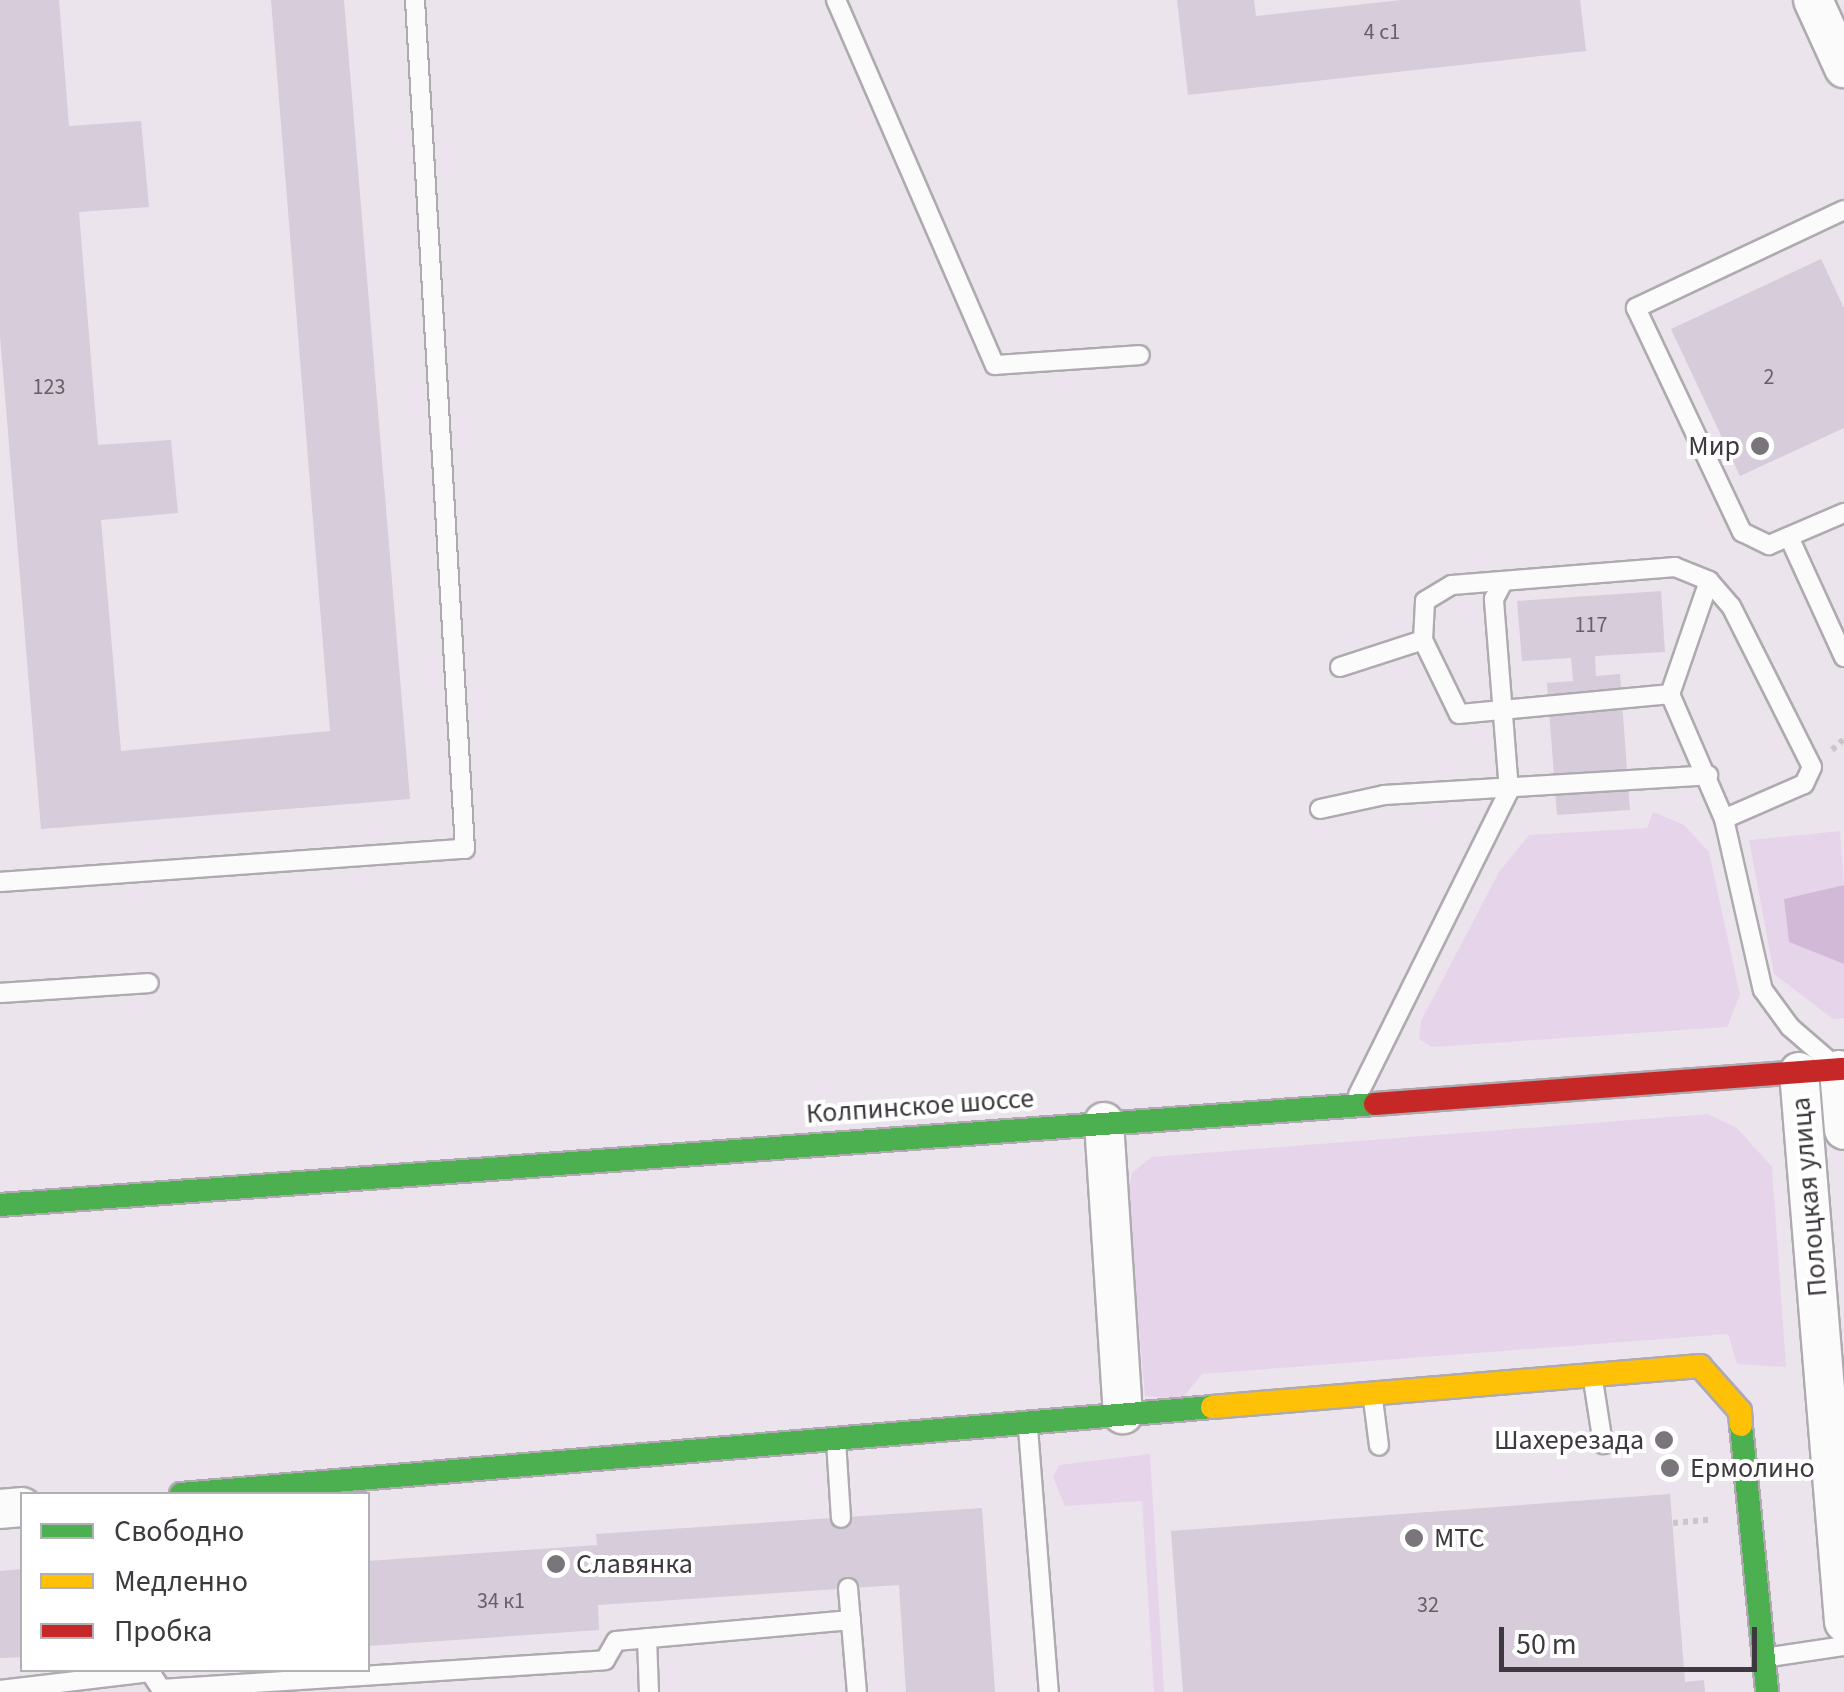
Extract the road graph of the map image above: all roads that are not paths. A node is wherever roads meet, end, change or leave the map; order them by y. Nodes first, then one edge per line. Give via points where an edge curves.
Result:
1 (415, 0) edge
2 (836, 0) edge
3 (1813, 0) edge
4 (1844, 68) edge
5 (1844, 210) edge
6 (1140, 355) dead end
7 (1844, 513) edge
8 (1789, 537) junction
9 (1708, 581) junction
10 (1503, 582) junction
11 (1423, 640) junction
12 (1844, 657) edge
13 (1340, 667) dead end
14 (1670, 694) junction
15 (1501, 709) junction
16 (1708, 775) junction
17 (1509, 791) junction
18 (1320, 809) dead end
19 (1724, 818) junction
20 (0, 882) edge
21 (150, 983) dead end
22 (0, 993) edge
23 (1842, 1070) edge
24 (1798, 1072) junction
25 (1356, 1100) junction
26 (1104, 1122) junction
27 (1844, 1130) edge
28 (0, 1205) edge
29 (1592, 1375) junction
30 (1372, 1393) junction
31 (1835, 1399) edge
32 (1123, 1414) junction
33 (1028, 1422) junction
34 (836, 1441) junction
35 (1602, 1444) dead end
36 (1379, 1446) dead end
37 (206, 1492) edge
38 (841, 1518) dead end
39 (848, 1588) dead end
40 (850, 1620) junction
41 (1844, 1622) edge
42 (646, 1638) junction
43 (1844, 1646) edge
44 (1764, 1658) junction
45 (0, 1690) edge
46 (161, 1691) edge
47 (649, 1692) edge
48 (857, 1692) edge
49 (1048, 1692) edge
50 (1768, 1692) edge

1 - 20 lane via 465,848
2 - 6 lane via 995,365
3 - 4 street
5 - 8 lane via 1636,308 1742,532 1769,545
7 - 8 lane
8 - 12 lane
9 - 10 lane via 1675,567
9 - 14 lane
9 - 19 lane via 1731,606 1812,767 1804,784
10 - 11 lane via 1452,585 1426,601
10 - 15 lane via 1494,599
11 - 13 lane
11 - 15 lane via 1459,714
14 - 15 lane
14 - 16 lane
15 - 17 lane
16 - 17 lane
16 - 19 lane
17 - 18 lane via 1384,795
17 - 25 lane
19 - 23 lane via 1762,990 1790,1027
21 - 22 lane
23 - 24 street, Колпинское шоссе
23 - 27 street, Полоцкая улица
24 - 25 street, Колпинское шоссе
24 - 31 street, Полоцкая улица
25 - 26 street, Колпинское шоссе
26 - 28 street, Колпинское шоссе
26 - 32 street
29 - 30 street
29 - 35 lane
29 - 44 street via 1700,1366 1740,1410
30 - 32 street
30 - 36 lane
31 - 41 street, Полоцкая улица
32 - 33 street
33 - 34 street
33 - 49 lane
34 - 37 street
34 - 38 lane
39 - 40 lane
40 - 42 lane
40 - 48 lane
42 - 46 lane via 616,1641 605,1660
42 - 47 lane
43 - 44 lane
44 - 50 street
45 - 46 lane via 150,1672

